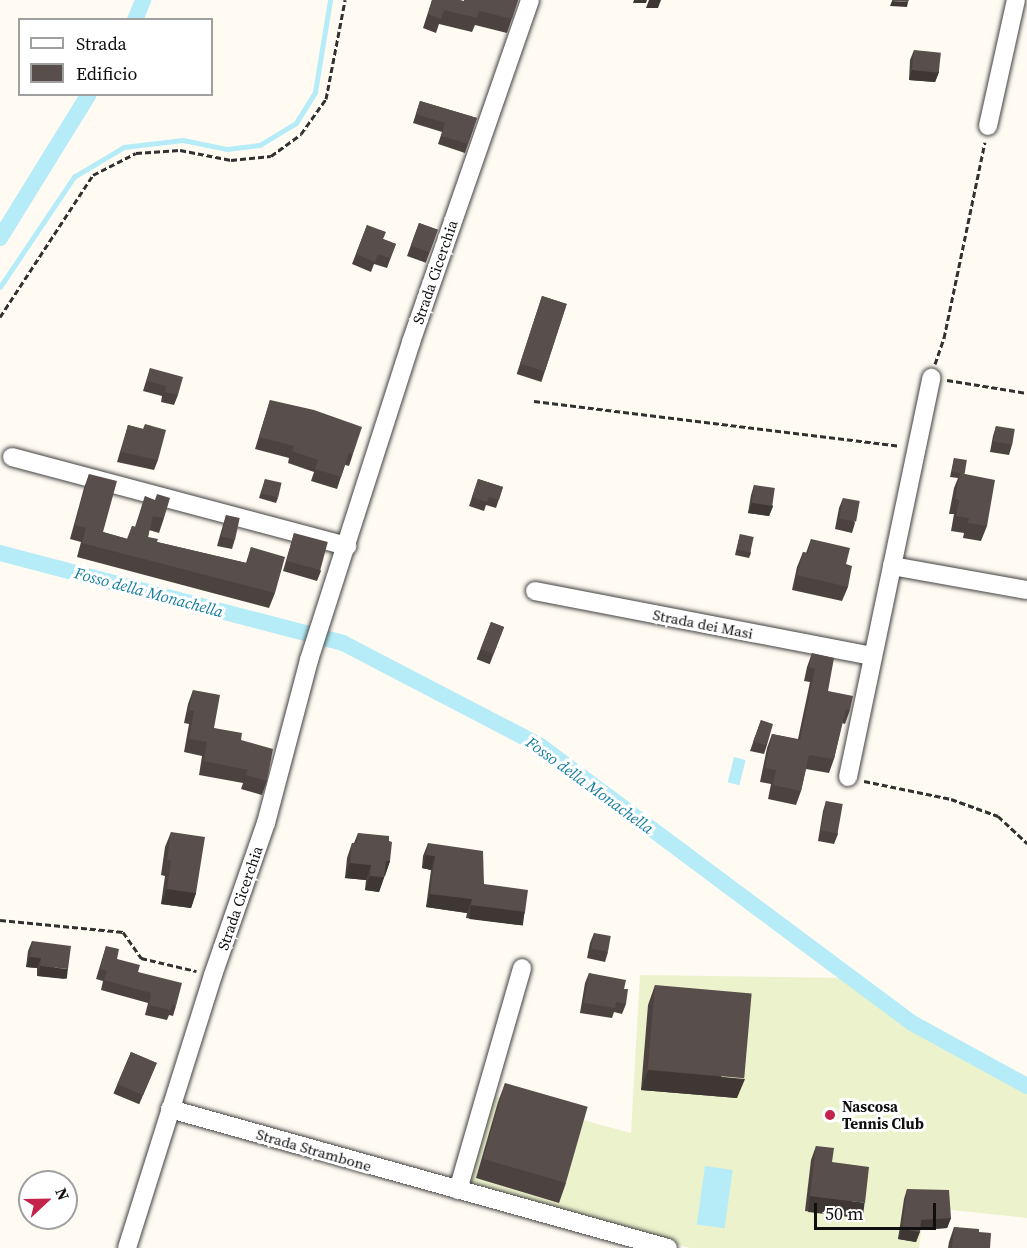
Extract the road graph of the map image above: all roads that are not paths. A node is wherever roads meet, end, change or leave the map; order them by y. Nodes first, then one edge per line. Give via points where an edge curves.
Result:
1 (530, 0) edge
2 (1016, 0) edge
3 (988, 126) road end
4 (931, 378) road end
5 (12, 457) dead end
6 (347, 546) junction
7 (892, 566) junction
8 (1027, 590) edge
9 (535, 591) dead end
10 (872, 656) junction
11 (848, 777) road end
12 (522, 968) dead end
13 (170, 1109) junction
14 (458, 1190) junction
15 (127, 1248) edge
16 (668, 1248) edge

1 - 6 street, Strada Cicerchia via 411,342
2 - 3 street
4 - 7 street
5 - 6 street
6 - 13 street, Strada Cicerchia via 309,660 271,807
7 - 8 street
7 - 10 street
9 - 10 street, Strada dei Masi
10 - 11 street
12 - 14 street
13 - 14 street, Strada Strambone
13 - 15 street, Strada Cicerchia
14 - 16 street, Strada Strambone

